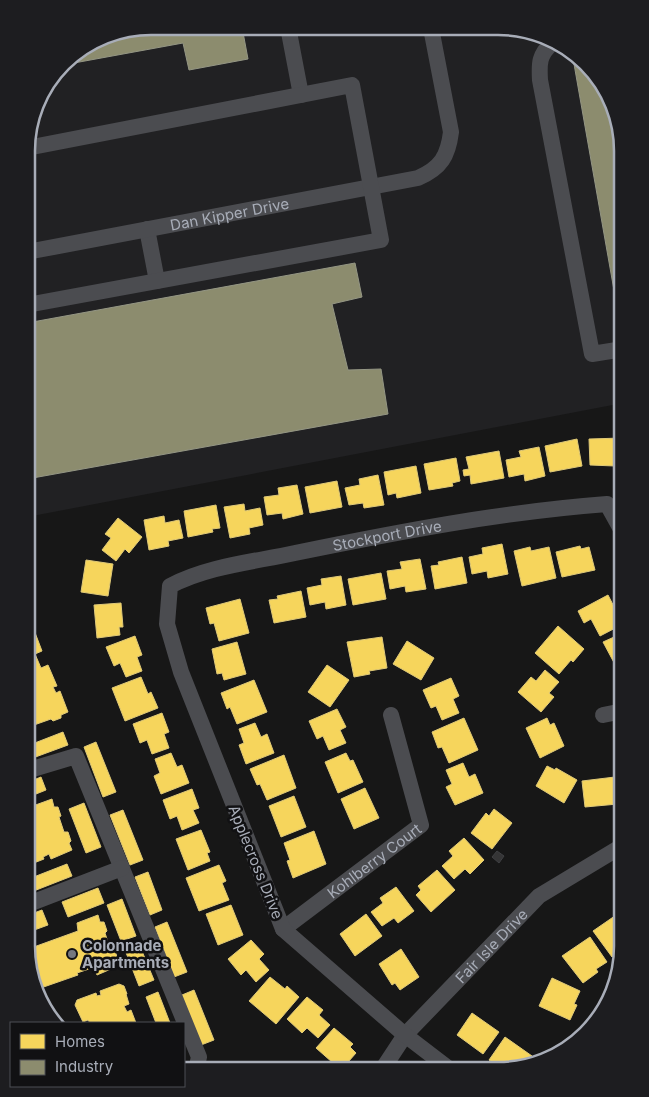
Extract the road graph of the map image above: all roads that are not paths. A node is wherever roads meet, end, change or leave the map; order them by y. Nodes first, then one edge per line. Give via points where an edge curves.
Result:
1 (290, 35) edge
2 (433, 35) edge
3 (548, 47) edge
4 (301, 95) junction
5 (35, 146) edge
6 (371, 187) junction
7 (147, 229) junction
8 (35, 250) edge
9 (157, 281) junction
10 (35, 304) edge
11 (614, 350) edge
12 (614, 517) edge
13 (170, 586) joint
14 (614, 712) edge
15 (391, 715) dead end
16 (603, 715) dead end
17 (35, 768) edge
18 (614, 851) edge
19 (122, 868) junction
20 (35, 902) edge
21 (283, 929) junction
22 (185, 1022) edge
23 (185, 1023) edge
24 (405, 1035) junction
25 (198, 1062) edge
26 (387, 1062) edge
27 (440, 1062) edge

1 - 4 street
2 - 6 street, Dan Kipper Drive via 452,132 450,145 443,160 431,173
3 - 11 street via 539,64 540,80 592,354
4 - 5 street
4 - 6 street via 352,85
6 - 7 street, Dan Kipper Drive
6 - 9 street via 381,240
7 - 8 street, Dan Kipper Drive
7 - 9 street
9 - 10 street
12 - 13 street, Stockport Drive via 607,504 498,515 395,532 211,571
13 - 21 street, Applecross Drive via 168,624 181,672
14 - 16 street
15 - 21 street, Kohlberry Court via 421,825
17 - 19 street via 76,756
18 - 24 street, Fair Isle Drive via 539,896
19 - 20 street
19 - 22 street
21 - 24 street, Applecross Drive
23 - 25 street via 199,1057
24 - 26 street, Fair Isle Drive
24 - 27 street, Applecross Drive

